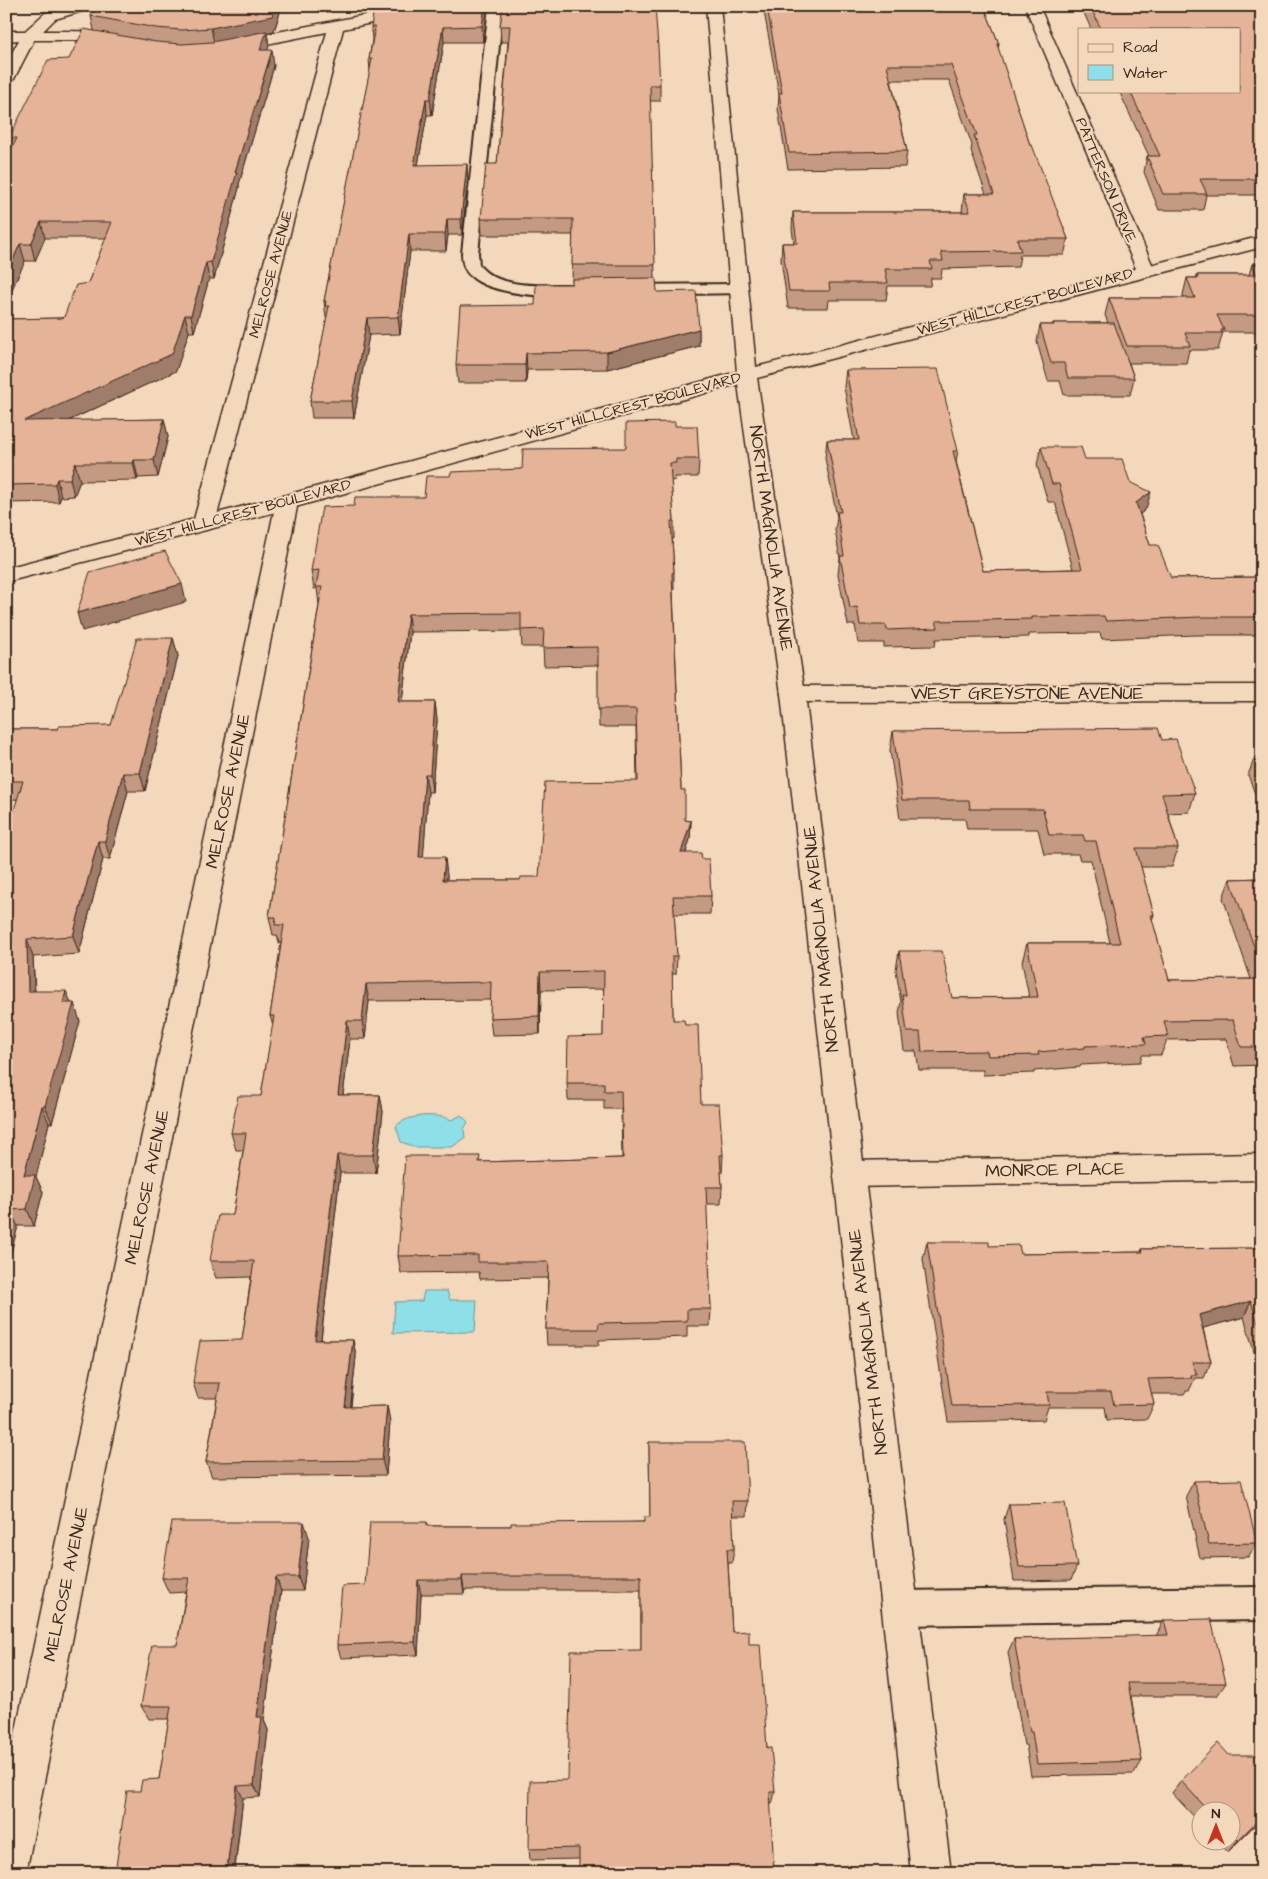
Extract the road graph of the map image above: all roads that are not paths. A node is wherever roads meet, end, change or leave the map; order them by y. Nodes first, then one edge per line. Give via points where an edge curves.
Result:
1 (85, 6) edge
2 (434, 6) edge
3 (496, 6) edge
4 (713, 6) edge
5 (1032, 6) edge
6 (337, 24) junction
7 (6, 36) edge
8 (29, 36) junction
9 (135, 44) edge
10 (214, 50) edge
11 (6, 79) edge
12 (1262, 241) edge
13 (1146, 271) junction
14 (739, 289) junction
15 (584, 290) edge
16 (613, 290) edge
17 (746, 375) junction
18 (287, 502) junction
19 (204, 523) junction
20 (6, 575) edge
21 (1262, 693) edge
22 (793, 694) junction
23 (1262, 1167) edge
24 (848, 1174) junction
25 (1262, 1603) edge
26 (899, 1608) junction
27 (6, 1873) edge
28 (931, 1873) edge

1 - 8 street via 50,16
2 - 6 street
3 - 15 lane via 471,266 480,276 502,285
4 - 14 street, NORTH MAGNOLIA AVENUE
5 - 13 street, PATTERSON DRIVE
6 - 10 street
6 - 19 street, MELROSE AVENUE
7 - 8 street
8 - 9 street via 77,35
8 - 11 street
12 - 13 street, WEST HILLCREST BOULEVARD
13 - 17 street, WEST HILLCREST BOULEVARD
14 - 16 lane
14 - 17 street, NORTH MAGNOLIA AVENUE
17 - 18 street, WEST HILLCREST BOULEVARD
17 - 22 street, NORTH MAGNOLIA AVENUE
18 - 19 street, WEST HILLCREST BOULEVARD
18 - 27 street, MELROSE AVENUE
19 - 20 street, WEST HILLCREST BOULEVARD
21 - 22 street, WEST GREYSTONE AVENUE
22 - 24 street, NORTH MAGNOLIA AVENUE
23 - 24 street, MONROE PLACE
24 - 26 street, NORTH MAGNOLIA AVENUE
25 - 26 lane
26 - 28 street, NORTH MAGNOLIA AVENUE

